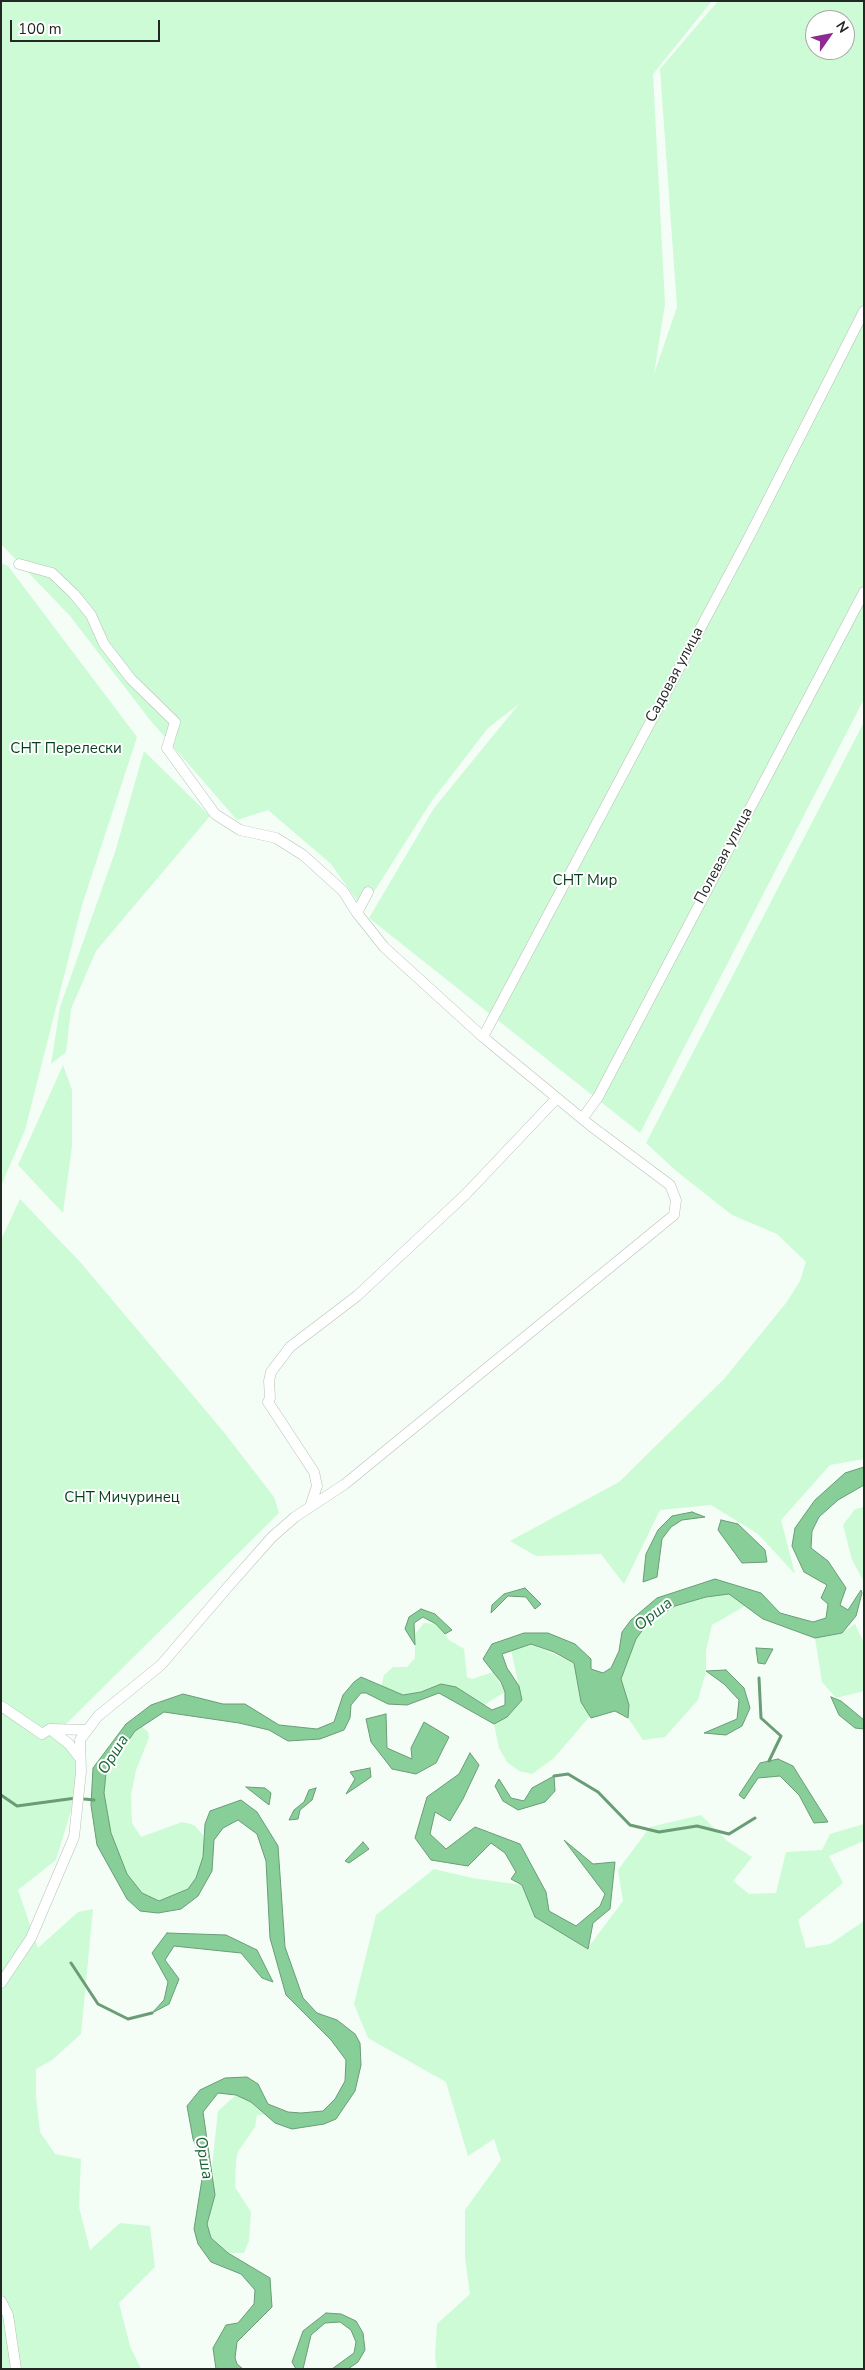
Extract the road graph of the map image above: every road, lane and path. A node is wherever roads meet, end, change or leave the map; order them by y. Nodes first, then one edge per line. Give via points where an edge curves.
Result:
1 (864, 311) edge
2 (19, 564) dead end
3 (864, 592) edge
4 (368, 892) dead end
5 (357, 913) junction
6 (483, 1037) junction
7 (557, 1098) junction
8 (582, 1118) junction
9 (311, 1504) junction
10 (1, 1706) edge
11 (50, 1729) junction
12 (87, 1730) junction
13 (80, 1757) junction
14 (1, 1983) edge
15 (1, 2301) edge
16 (16, 2369) edge

1 - 6 street, Садовая улица via 746,543
2 - 5 street via 52,574 74,594 91,615 104,644 131,678 175,722 167,748 215,814 240,830 276,838 303,855 344,891
3 - 8 street, Полевая улица via 602,1088
4 - 5 street
5 - 6 street via 384,947
6 - 7 street
7 - 8 street
7 - 9 street via 465,1194 357,1296 290,1347 270,1372 268,1402 314,1472 316,1486
8 - 9 street via 670,1185 676,1200 674,1215 346,1484
9 - 12 street via 272,1537 161,1665 98,1716
10 - 11 street via 42,1734
11 - 12 street
11 - 13 street
12 - 13 street via 80,1740
13 - 14 street via 74,1837 31,1938
15 - 16 street via 8,2315

